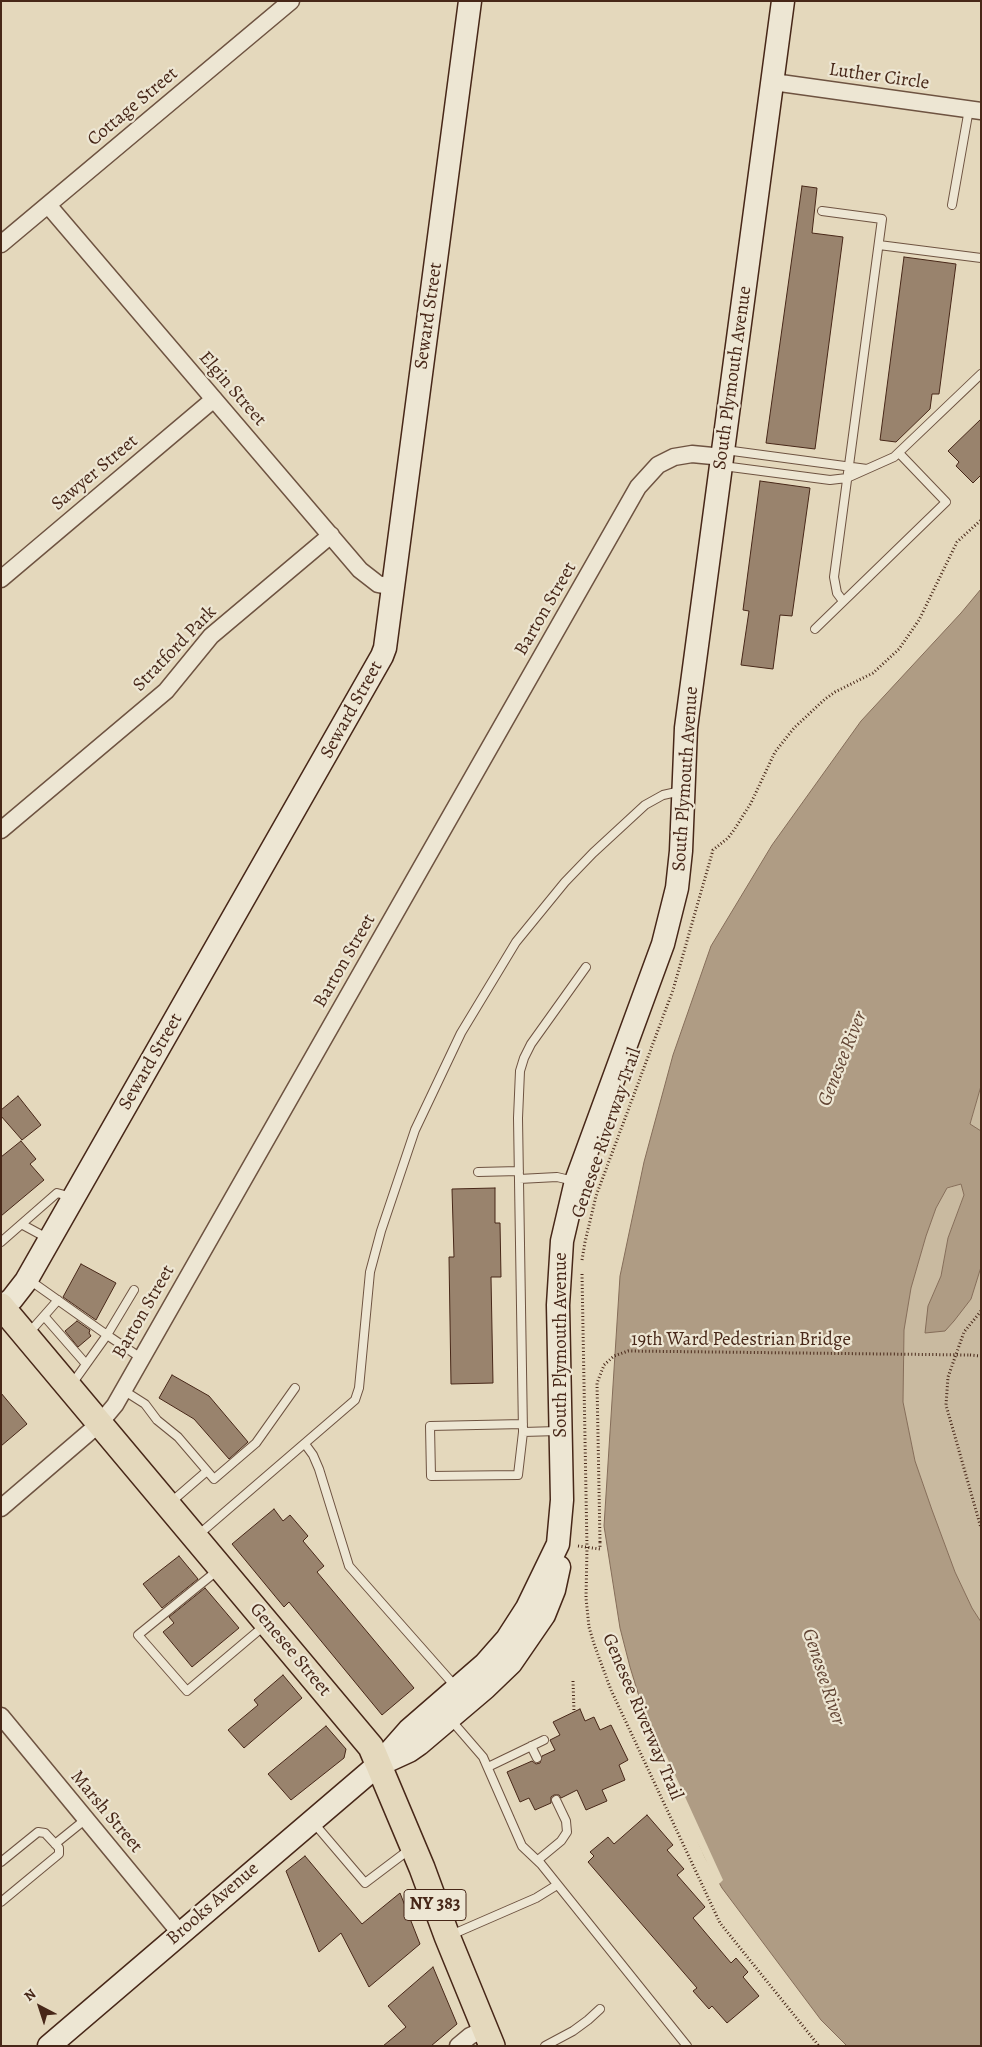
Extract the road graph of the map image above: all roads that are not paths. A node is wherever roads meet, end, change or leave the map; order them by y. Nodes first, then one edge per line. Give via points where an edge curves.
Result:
1 (291, 1) edge
2 (470, 1) edge
3 (783, 1) edge
4 (773, 82) junction
5 (975, 110) edge
6 (48, 204) junction
7 (952, 205) dead end
8 (822, 211) dead end
9 (1, 244) edge
10 (879, 245) junction
11 (981, 258) edge
12 (981, 374) edge
13 (214, 399) junction
14 (899, 453) junction
15 (723, 458) junction
16 (849, 467) junction
17 (867, 469) junction
18 (847, 478) junction
19 (331, 535) junction
20 (1, 578) edge
21 (393, 587) junction
22 (843, 601) junction
23 (815, 629) dead end
24 (683, 791) junction
25 (1, 830) edge
26 (586, 967) dead end
27 (478, 1172) dead end
28 (519, 1175) junction
29 (576, 1181) junction
30 (74, 1197) junction
31 (23, 1225) junction
32 (50, 1239) junction
33 (1, 1242) edge
34 (27, 1279) junction
35 (134, 1290) dead end
36 (58, 1300) junction
37 (2, 1307) edge
38 (44, 1316) junction
39 (107, 1334) junction
40 (26, 1336) junction
41 (141, 1358) junction
42 (86, 1364) junction
43 (70, 1387) junction
44 (295, 1388) dead end
45 (123, 1390) junction
46 (100, 1423) junction
47 (523, 1428) junction
48 (560, 1431) junction
49 (305, 1444) junction
50 (207, 1471) junction
51 (168, 1505) junction
52 (1, 1508) edge
53 (195, 1537) junction
54 (566, 1545) junction
55 (221, 1567) junction
56 (268, 1623) junction
57 (457, 1689) junction
58 (1, 1716) edge
59 (450, 1718) junction
60 (544, 1740) dead end
61 (531, 1746) junction
62 (537, 1758) dead end
63 (379, 1764) junction
64 (488, 1767) junction
65 (556, 1800) dead end
66 (86, 1819) junction
67 (312, 1820) junction
68 (55, 1844) junction
69 (413, 1846) junction
70 (538, 1860) junction
71 (1, 1862) edge
72 (557, 1885) junction
73 (1, 1902) edge
74 (180, 1932) junction
75 (447, 1936) junction
76 (600, 2008) dead end
77 (488, 2037) edge
78 (48, 2046) edge
79 (458, 2046) edge
80 (545, 2046) edge
81 (687, 2046) edge

1 - 6 street, Cottage Street
2 - 21 main road, Seward Street
3 - 4 main road, South Plymouth Avenue
4 - 5 street, Luther Circle
4 - 15 main road, South Plymouth Avenue
5 - 7 lane
6 - 9 street, Cottage Street
6 - 13 street, Elgin Street
8 - 10 lane via 882,219
10 - 11 lane
10 - 16 lane
12 - 14 lane
13 - 19 street, Elgin Street
13 - 20 street, Sawyer Street
14 - 17 lane
14 - 22 lane via 946,502
15 - 16 lane
15 - 18 lane via 830,480
15 - 24 main road, South Plymouth Avenue via 686,728
15 - 41 street, Barton Street via 692,454 674,457 658,465 638,488
16 - 17 lane
16 - 18 lane
17 - 18 lane
18 - 22 lane via 834,576 837,593
19 - 21 street, Elgin Street via 371,580
19 - 25 street, Stratford Park via 211,636 166,691
21 - 30 main road, Seward Street via 385,648 379,663
22 - 23 lane
24 - 29 main road, South Plymouth Avenue via 680,869 668,926
24 - 49 lane via 663,795 645,805 579,867 527,927 476,1005 423,1110 387,1210 369,1279 358,1394 349,1406
26 - 28 lane via 531,1044 522,1064 518,1105
27 - 28 lane
28 - 29 lane
28 - 47 lane
29 - 48 main road, South Plymouth Avenue via 562,1240 559,1272
30 - 31 lane via 57,1192
30 - 32 main road, Seward Street
31 - 32 lane
31 - 33 lane
32 - 34 main road, Seward Street
34 - 36 lane
34 - 37 main road, Seward Street
35 - 39 lane
36 - 38 lane
36 - 39 lane
37 - 40 main road, Genesee Street
38 - 40 lane
38 - 42 lane
39 - 41 lane
39 - 42 lane
40 - 43 main road, Genesee Street
41 - 45 street, Barton Street
42 - 43 lane
43 - 46 main road, Genesee Street
44 - 50 lane via 252,1448 214,1479
45 - 46 street, Barton Street
45 - 50 lane via 145,1404
46 - 51 main road, Genesee Street
46 - 52 street, Barton Street
47 - 47 lane via 518,1475 431,1476 430,1426
47 - 48 lane
48 - 54 main road, South Plymouth Avenue
49 - 53 lane
49 - 57 lane via 319,1468 349,1566
50 - 51 lane
51 - 53 main road, Genesee Street
53 - 55 main road, Genesee Street
54 - 57 main road, South Plymouth Avenue via 517,1625 497,1651
54 - 59 main road, South Plymouth Avenue via 550,1601 537,1627 511,1663
55 - 56 main road, Genesee Street
55 - 56 lane via 138,1635 187,1691
56 - 63 main road, Genesee Street via 367,1742
57 - 63 main road, South Plymouth Avenue via 409,1730
58 - 66 street, Marsh Street
59 - 63 main road, South Plymouth Avenue via 409,1752
59 - 64 lane via 478,1750
60 - 61 lane
61 - 62 lane
61 - 64 lane
63 - 67 main road, Brooks Avenue
63 - 69 main road, Genesee Street / NY 383
64 - 70 lane via 522,1846
65 - 70 lane via 568,1832
66 - 68 lane
66 - 74 street, Marsh Street
67 - 69 lane via 365,1882
67 - 74 main road, Brooks Avenue
68 - 71 lane via 45,1833 38,1832
68 - 73 lane via 59,1854
69 - 75 main road, Genesee Street / NY 383
70 - 72 lane
72 - 75 lane via 536,1898
72 - 81 lane
74 - 78 main road, Brooks Avenue
75 - 77 main road, Genesee Street / NY 383
76 - 80 lane via 573,2031
77 - 79 street via 470,2036

